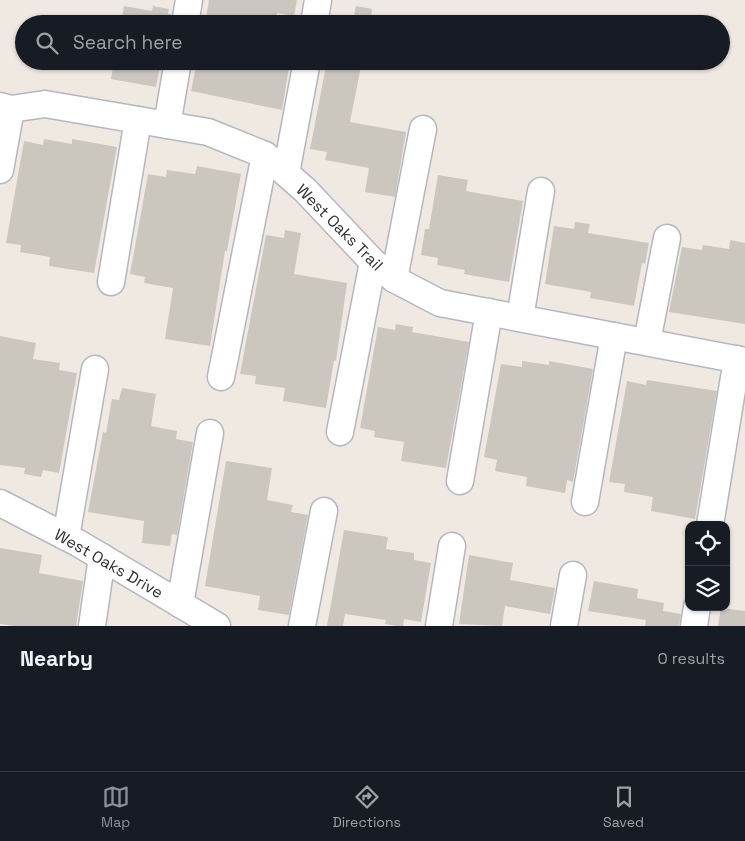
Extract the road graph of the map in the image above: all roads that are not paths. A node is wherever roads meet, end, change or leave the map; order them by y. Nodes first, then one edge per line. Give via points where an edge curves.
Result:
1 (189, 0) edge
2 (318, 0) edge
3 (186, 15) edge
4 (316, 15) edge
5 (177, 70) edge
6 (304, 70) edge
7 (5, 107) edge
8 (138, 120) junction
9 (168, 125) junction
10 (423, 129) dead end
11 (265, 155) junction
12 (0, 170) edge
13 (286, 173) junction
14 (541, 191) dead end
15 (667, 238) dead end
16 (372, 262) junction
17 (394, 279) junction
18 (111, 282) dead end
19 (489, 312) junction
20 (520, 318) junction
21 (614, 336) junction
22 (647, 342) junction
23 (741, 360) edge
24 (96, 369) dead end
25 (221, 377) dead end
26 (340, 432) dead end
27 (210, 433) dead end
28 (460, 481) dead end
29 (585, 502) dead end
30 (0, 503) edge
31 (324, 511) dead end
32 (711, 521) edge
33 (66, 537) junction
34 (452, 546) dead end
35 (102, 557) junction
36 (573, 575) dead end
37 (180, 604) junction
38 (696, 611) edge
39 (92, 626) edge
40 (217, 626) edge
41 (302, 626) edge
42 (439, 626) edge
43 (564, 626) edge
44 (694, 626) edge

1 - 3 street
2 - 4 street
5 - 9 street
6 - 13 street
7 - 8 street, West Oaks Trail via 45,104
7 - 12 street
8 - 9 street, West Oaks Trail
8 - 18 street
9 - 11 street, West Oaks Trail via 208,132
10 - 17 street
11 - 13 street, West Oaks Trail
11 - 25 street
13 - 16 street, West Oaks Trail
14 - 20 street
15 - 22 street
16 - 17 street, West Oaks Trail
16 - 26 street
17 - 19 street, West Oaks Trail via 440,303
19 - 20 street, West Oaks Trail
19 - 28 street
20 - 21 street, West Oaks Trail
21 - 22 street, West Oaks Trail
21 - 29 street
22 - 23 street, West Oaks Trail
23 - 32 street
24 - 33 street
27 - 37 street
30 - 33 street, West Oaks Drive
31 - 41 street
33 - 35 street, West Oaks Drive
34 - 42 street
35 - 37 street, West Oaks Drive
35 - 39 street
36 - 43 street
37 - 40 street, West Oaks Drive
38 - 44 street

